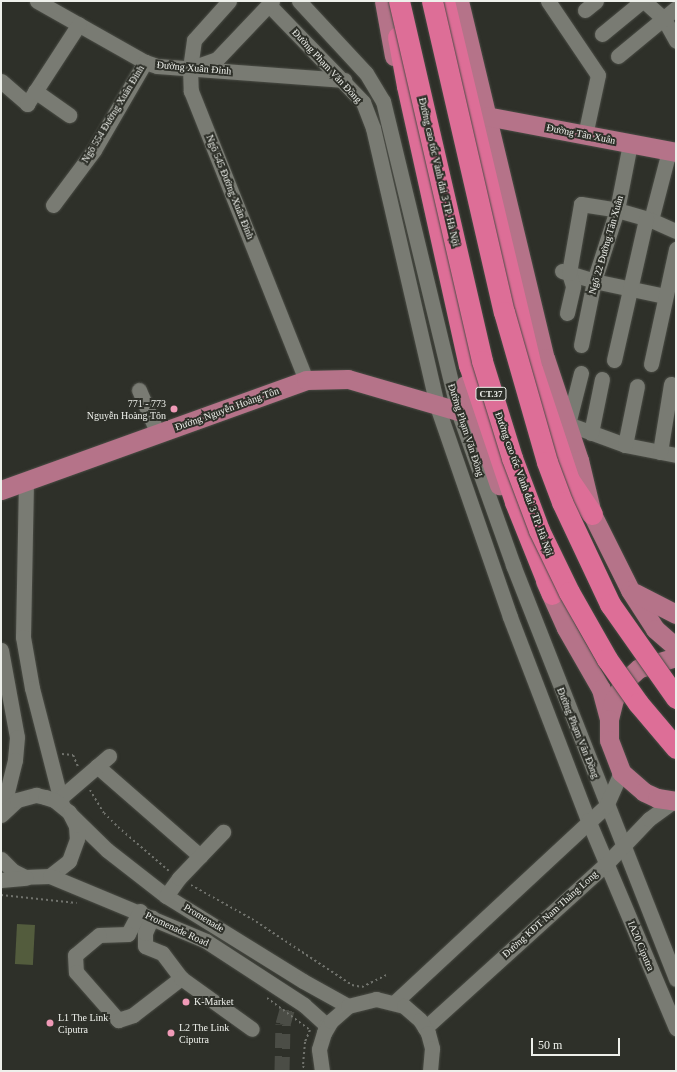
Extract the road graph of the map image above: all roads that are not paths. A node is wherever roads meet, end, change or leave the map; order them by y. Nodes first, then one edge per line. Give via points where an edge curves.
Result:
1 (36, 1) edge
2 (230, 1) edge
3 (299, 1) edge
4 (384, 1) edge
5 (392, 1) edge
6 (399, 1) edge
7 (432, 1) edge
8 (438, 1) edge
9 (444, 1) edge
10 (459, 1) edge
11 (548, 1) edge
12 (643, 1) edge
13 (270, 3) edge
14 (676, 8) edge
15 (664, 20) junction
16 (79, 24) junction
17 (602, 34) dead end
18 (676, 41) edge
19 (618, 56) dead end
20 (145, 62) junction
21 (190, 68) junction
22 (344, 80) junction
23 (1, 81) edge
24 (35, 91) junction
25 (69, 115) dead end
26 (486, 116) junction
27 (585, 135) junction
28 (630, 144) junction
29 (672, 152) edge
30 (53, 205) dead end
31 (617, 210) junction
32 (648, 219) junction
33 (676, 231) edge
34 (676, 249) edge
35 (564, 272) junction
36 (594, 281) junction
37 (629, 287) junction
38 (665, 296) junction
39 (567, 313) dead end
40 (581, 345) dead end
41 (614, 360) dead end
42 (650, 364) dead end
43 (581, 373) dead end
44 (602, 379) dead end
45 (306, 380) junction
46 (671, 384) dead end
47 (637, 386) dead end
48 (139, 390) dead end
49 (437, 406) junction
50 (458, 411) junction
51 (568, 424) junction
52 (591, 433) junction
53 (158, 434) junction
54 (625, 445) junction
55 (660, 452) junction
56 (676, 455) edge
57 (26, 481) junction
58 (1, 490) edge
59 (592, 514) junction
60 (630, 590) junction
61 (552, 594) junction
62 (676, 614) edge
63 (676, 648) edge
64 (1, 650) edge
65 (676, 657) edge
66 (676, 698) edge
67 (609, 719) junction
68 (676, 748) edge
69 (109, 756) dead end
70 (97, 766) junction
71 (621, 772) junction
72 (675, 801) edge
73 (606, 806) junction
74 (64, 807) junction
75 (2, 814) edge
76 (588, 820) junction
77 (223, 832) dead end
78 (623, 847) junction
79 (200, 856) junction
80 (1, 859) edge
81 (606, 864) junction
82 (50, 876) junction
83 (31, 878) junction
84 (1, 880) edge
85 (166, 896) junction
86 (146, 914) junction
87 (181, 978) junction
88 (676, 979) edge
89 (395, 1002) junction
90 (348, 1006) junction
91 (425, 1028) junction
92 (676, 1028) edge
93 (252, 1029) dead end
94 (324, 1033) junction
95 (322, 1071) edge
96 (430, 1071) edge

1 - 16 street, Đường Xuân Đỉnh
2 - 21 street, Ngõ 545 Đường Xuân Đỉnh via 194,40
3 - 50 street, Đường Phạm Văn Đồng via 366,73 384,101
4 - 61 main road, Đường Phạm Văn Đồng via 410,146 460,367 506,505
5 - 61 highway via 407,86 469,365 490,434
6 - 61 main road, Đường Phạm Văn Đồng via 478,363 537,533
6 - 68 highway, Đường cao tốc Vành đai 3 TP. Hà Nội / CT.37, bridge via 482,361 512,458 539,530 568,592 607,659 638,703
7 - 66 highway, bridge via 504,312 547,462 562,502 610,604
8 - 59 main road via 528,376 564,485
9 - 59 highway via 532,369 568,480
10 - 26 main road
11 - 27 street via 598,75
12 - 15 street
12 - 17 street
13 - 21 street via 217,58
13 - 22 street, Đường Phạm Văn Đồng
14 - 15 street
15 - 18 street
15 - 19 street
16 - 20 street, Đường Xuân Đỉnh
16 - 24 street
20 - 21 street, Đường Xuân Đỉnh via 157,66
20 - 30 street, Ngõ 554 Đường Xuân Đỉnh via 94,150
21 - 22 street, Đường Xuân Đỉnh
21 - 45 street, Ngõ 545 Đường Xuân Đỉnh via 191,91
22 - 49 street, Đường Phạm Văn Đồng via 363,102 373,128
23 - 24 street via 27,104
24 - 25 street
26 - 27 main road, Đường Tân Xuân
26 - 51 main road via 545,358
27 - 28 main road, Đường Tân Xuân
28 - 29 main road, Đường Tân Xuân
28 - 31 street, Ngõ 22 Đường Tân Xuân
29 - 32 street
31 - 32 street
31 - 35 street via 581,204
31 - 36 street, Ngõ 22 Đường Tân Xuân
32 - 33 street
32 - 37 street
34 - 38 street
35 - 36 street
35 - 39 street via 573,286
36 - 37 street
36 - 40 street, Ngõ 22 Đường Tân Xuân
37 - 38 street
37 - 41 street
38 - 42 street
43 - 51 street
44 - 52 street
45 - 49 main road, Đường Nguyễn Hoàng Tôn via 348,379
45 - 53 main road, Đường Nguyễn Hoàng Tôn
46 - 55 street
47 - 54 street
48 - 53 street
49 - 50 main road, Đường Nguyễn Hoàng Tôn
49 - 76 street, Đường Phạm Văn Đồng via 510,617
50 - 73 street, Đường Phạm Văn Đồng via 515,572
51 - 52 street
51 - 59 main road
52 - 54 street
53 - 57 main road, Đường Nguyễn Hoàng Tôn
54 - 55 street
55 - 56 street
57 - 58 main road, Đường Nguyễn Hoàng Tôn
57 - 74 street via 23,637 32,688
59 - 60 main road
60 - 62 main road via 648,602
60 - 63 main road via 655,629
61 - 67 main road, Đường Phạm Văn Đồng via 566,628 598,682
64 - 75 street via 17,737 15,760
65 - 67 main road via 639,668 624,682
67 - 71 main road via 609,740
69 - 70 street
70 - 74 street via 83,778
70 - 79 street
71 - 72 main road via 644,792 657,798
71 - 73 street
72 - 78 street, Đường KĐT Nam Thăng Long via 649,819
73 - 76 street
73 - 78 street, Đường Phạm Văn Đồng
74 - 75 street via 54,800 36,796 17,800
74 - 82 street via 77,839 69,861
74 - 85 street, Promenade via 107,850
76 - 81 street, Đường Phạm Văn Đồng
76 - 89 street
77 - 79 street
78 - 81 street, Đường KĐT Nam Thăng Long
78 - 88 street, IA20 Ciputra
79 - 85 street
80 - 83 street via 13,871
81 - 91 street, Đường KĐT Nam Thăng Long
81 - 92 street, IA20 Ciputra
82 - 83 street
82 - 86 street, Promenade Road
83 - 84 street
85 - 90 street, Promenade
86 - 87 street via 145,946 162,954
86 - 87 street via 128,934 98,935 75,955 76,972 118,1020 133,1016
86 - 94 street, Promenade Road via 206,941 291,996 326,1025
87 - 93 street
89 - 90 street via 376,999
89 - 91 street via 413,1012
90 - 94 street via 331,1020
91 - 96 street via 432,1048
94 - 95 street via 320,1049

